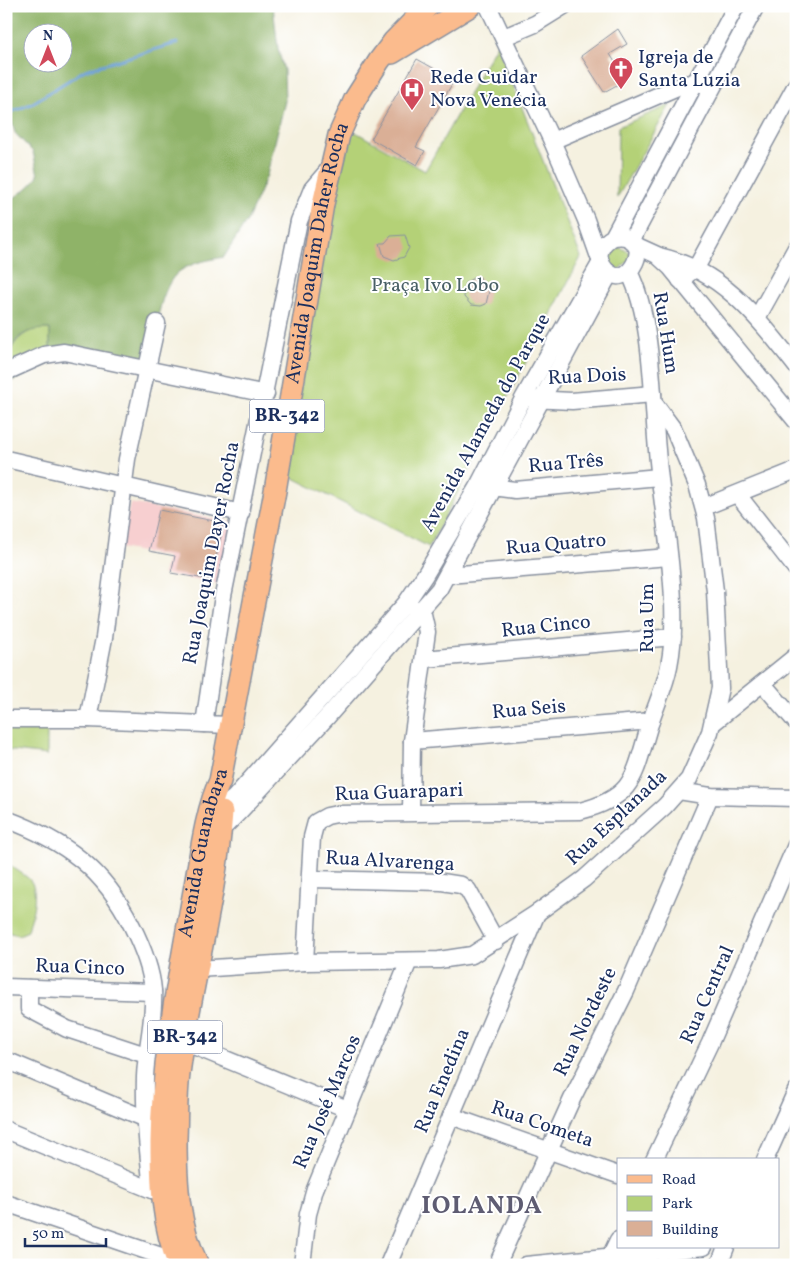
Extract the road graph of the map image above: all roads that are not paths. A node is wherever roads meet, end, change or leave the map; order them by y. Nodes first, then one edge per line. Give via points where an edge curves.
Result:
1 (428, 6) edge
2 (465, 6) edge
3 (470, 6) edge
4 (476, 6) edge
5 (564, 6) edge
6 (736, 6) edge
7 (753, 12) edge
8 (492, 13) edge
9 (504, 37) junction
10 (379, 60) junction
11 (694, 82) junction
12 (796, 85) edge
13 (712, 88) junction
14 (552, 141) junction
15 (330, 168) junction
16 (586, 220) junction
17 (610, 239) junction
18 (633, 243) junction
19 (796, 248) edge
20 (658, 255) junction
21 (603, 264) junction
22 (632, 267) junction
23 (696, 268) junction
24 (680, 280) junction
25 (758, 318) junction
26 (157, 323) dead end
27 (796, 366) edge
28 (147, 370) junction
29 (6, 372) edge
30 (266, 394) junction
31 (524, 397) junction
32 (653, 398) junction
33 (541, 401) junction
34 (796, 421) edge
35 (674, 430) junction
36 (655, 434) junction
37 (6, 459) edge
38 (796, 470) edge
39 (659, 477) junction
40 (124, 487) junction
41 (486, 487) junction
42 (738, 495) junction
43 (704, 507) junction
44 (240, 513) junction
45 (669, 557) junction
46 (796, 569) edge
47 (448, 575) junction
48 (406, 603) junction
49 (420, 612) junction
50 (672, 637) junction
51 (796, 656) edge
52 (424, 659) junction
53 (763, 684) junction
54 (6, 719) edge
55 (88, 719) junction
56 (651, 721) junction
57 (796, 722) edge
58 (713, 723) junction
59 (204, 724) junction
60 (229, 725) junction
61 (412, 742) junction
62 (220, 781) joint
63 (679, 791) junction
64 (710, 796) junction
65 (796, 798) edge
66 (411, 812) junction
67 (565, 812) joint
68 (215, 818) junction
69 (6, 819) edge
70 (796, 845) edge
71 (310, 879) junction
72 (537, 913) junction
73 (496, 941) junction
74 (408, 961) junction
75 (305, 962) junction
76 (198, 969) junction
77 (6, 987) edge
78 (29, 988) junction
79 (153, 992) junction
80 (184, 1042) junction
81 (146, 1055) junction
82 (7, 1063) edge
83 (796, 1091) edge
84 (347, 1109) junction
85 (452, 1116) junction
86 (146, 1119) junction
87 (6, 1130) edge
88 (550, 1150) junction
89 (655, 1158) edge
90 (766, 1158) edge
91 (617, 1175) edge
92 (164, 1192) junction
93 (6, 1203) edge
94 (617, 1242) edge
95 (697, 1248) edge
96 (726, 1248) edge
97 (608, 1261) edge
98 (184, 1262) edge
99 (302, 1265) edge
100 (388, 1265) edge
101 (498, 1265) edge
102 (526, 1265) edge
103 (719, 1265) edge

1 - 10 main road, Avenida Joaquim Daher Rocha / BR-342
2 - 3 main road, Avenida Joaquim Daher Rocha / BR-342
3 - 10 main road, Avenida Joaquim Daher Rocha / BR-342
4 - 8 street
5 - 9 street via 535,24
6 - 7 street
6 - 11 street, Avenida Alameda do Parque
7 - 13 street
8 - 9 street
9 - 14 street
10 - 15 main road, Avenida Joaquim Daher Rocha / BR-342 via 346,116
11 - 13 street
11 - 14 street
11 - 17 street, Avenida Alameda do Parque
12 - 23 street
13 - 18 street
14 - 16 street
15 - 30 street, Rua Joaquim Dayer Rocha via 312,189 300,221
15 - 60 main road, Avenida Joaquim Daher Rocha / BR-342 via 275,491
16 - 17 street
16 - 21 street
17 - 18 street via 625,237
17 - 21 street, Avenida Alameda do Parque via 602,245
18 - 20 street
18 - 22 street via 637,251
19 - 25 street
20 - 22 street via 643,259
20 - 23 street
20 - 24 street
21 - 22 street via 622,274
21 - 31 street, Avenida Alameda do Parque
21 - 33 street, Avenida Alameda do Parque
22 - 32 street, Rua Hum via 643,312
23 - 24 street
23 - 25 street via 737,297
24 - 34 street
25 - 27 street
26 - 28 street
28 - 29 street via 64,352 44,355
28 - 30 street
28 - 40 street
30 - 44 street, Rua Joaquim Dayer Rocha
31 - 33 street, Rua Dois
31 - 41 street, Avenida Alameda do Parque
32 - 33 street, Rua Dois
32 - 35 street, Rua Esplanada
32 - 36 street, Rua Um
33 - 41 street, Avenida Alameda do Parque
35 - 36 street
35 - 43 street, Rua Esplanada
36 - 39 street, Rua Um
37 - 40 street
38 - 42 street
39 - 41 street, Rua Três via 515,490
39 - 45 street, Rua Um
40 - 44 street
40 - 55 street via 104,638
41 - 47 street, Avenida Alameda do Parque
41 - 48 street, Avenida Alameda do Parque
42 - 43 street
42 - 46 street
43 - 58 street, Rua Esplanada via 719,649 720,688
44 - 59 street, Rua Joaquim Dayer Rocha via 223,596
45 - 47 street, Rua Quatro
45 - 50 street, Rua Um
47 - 49 street, Avenida Alameda do Parque
48 - 49 street
48 - 68 street, Avenida Alameda do Parque
49 - 52 street via 425,618 427,632
49 - 68 street, Avenida Alameda do Parque via 231,820
50 - 52 street, Rua Cinco
50 - 56 street, Rua Um via 667,674
51 - 53 street
52 - 61 street
53 - 57 street
53 - 58 street
54 - 55 street
55 - 59 street
56 - 61 street, Rua Seis
56 - 67 street, Rua Um via 635,774 621,794 596,807
58 - 63 street, Rua Esplanada via 696,767
59 - 60 street
60 - 62 main road, Avenida Joaquim Daher Rocha / BR-342
61 - 66 street
62 - 68 main road, Avenida Guanabara / BR-342 via 223,793
63 - 64 street
63 - 72 street, Rua Esplanada via 584,879
64 - 65 street
64 - 88 street, Rua Nordeste via 626,991
66 - 67 street, Rua Guarapari
66 - 71 street, Rua Guarapari via 337,814 321,818 316,822 312,837
68 - 76 main road, Avenida Guanabara / BR-342 via 213,890
68 - 92 main road, Avenida Guanabara / BR-342 via 166,1052 162,1116
69 - 79 street via 55,840 85,861 112,891 124,909 148,962
70 - 89 street, Rua Central via 710,1043
71 - 73 street, Rua Alvarenga via 461,885 475,899
71 - 75 street, Rua Guarapari
72 - 73 street, Rua Esplanada
72 - 85 street, Rua Enedina
73 - 74 street, Rua Esplanada via 472,955
74 - 75 street, Rua Esplanada
74 - 84 street, Rua José Marcos
75 - 76 street, Rua Esplanada
76 - 80 main road, Avenida Guanabara / BR-342
77 - 78 street, Rua Cinco
78 - 79 street, Rua Cinco
78 - 81 street via 29,1009 67,1030
79 - 81 street
80 - 84 street
80 - 92 main road, Avenida Guanabara / BR-342
81 - 86 street
82 - 86 street
83 - 90 street
84 - 99 street, Rua José Marcos via 314,1189
85 - 88 street, Rua Cometa
85 - 100 street, Rua Enedina
86 - 92 street
87 - 92 street
88 - 91 street, Rua Cometa
88 - 101 street, Rua Nordeste
92 - 98 main road, Avenida Guanabara / BR-342 via 182,1221
93 - 98 street
94 - 97 street
95 - 97 street
96 - 103 street
97 - 102 street

